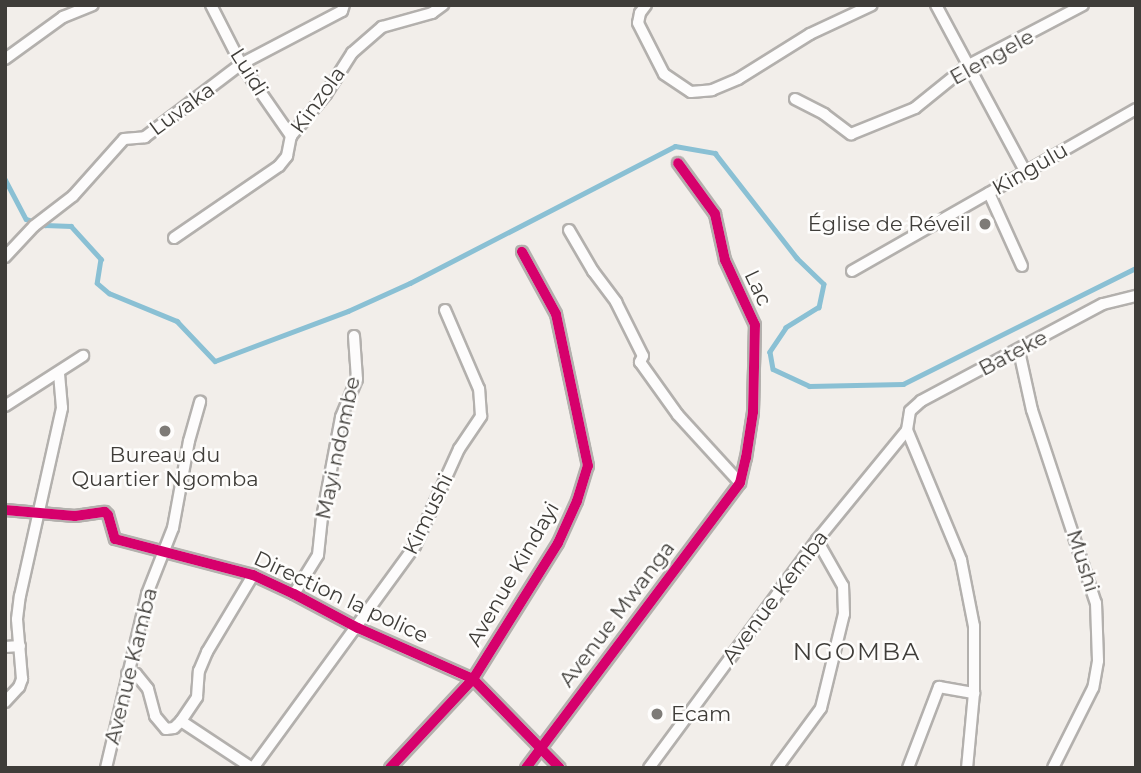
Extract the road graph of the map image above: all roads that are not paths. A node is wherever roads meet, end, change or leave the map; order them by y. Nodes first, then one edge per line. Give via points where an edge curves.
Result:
1 (93, 5) edge
2 (211, 5) edge
3 (344, 5) edge
4 (443, 5) edge
5 (646, 5) edge
6 (872, 5) edge
7 (936, 5) edge
8 (1083, 5) edge
9 (5, 59) edge
10 (241, 64) junction
11 (967, 66) junction
12 (795, 99) dead end
13 (1136, 109) edge
14 (290, 136) junction
15 (678, 163) dead end
16 (1025, 171) junction
17 (989, 192) junction
18 (569, 230) dead end
19 (174, 238) dead end
20 (522, 252) dead end
21 (5, 257) edge
22 (1022, 266) dead end
23 (852, 271) dead end
24 (1136, 296) edge
25 (445, 310) dead end
26 (354, 336) dead end
27 (1020, 351) junction
28 (83, 356) dead end
29 (59, 374) junction
30 (200, 402) dead end
31 (5, 406) edge
32 (907, 429) junction
33 (740, 483) junction
34 (5, 510) edge
35 (39, 512) junction
36 (817, 540) junction
37 (166, 550) junction
38 (253, 575) junction
39 (294, 594) junction
40 (358, 628) junction
41 (20, 646) junction
42 (5, 647) edge
43 (127, 674) junction
44 (473, 679) junction
45 (974, 693) junction
46 (5, 702) edge
47 (181, 720) junction
48 (541, 748) junction
49 (106, 768) edge
50 (253, 768) edge
51 (390, 768) edge
52 (526, 768) edge
53 (560, 768) edge
54 (649, 768) edge
55 (777, 768) edge
56 (908, 768) edge
57 (967, 768) edge
58 (1053, 768) edge

1 - 9 street via 63,17
2 - 10 street, Luidi
3 - 10 street, Luvaka via 342,11
4 - 14 street, Kinzola via 432,13 382,27 352,53 326,94
5 - 6 street via 638,23 664,74 691,92 712,90 738,79 810,34
7 - 11 street
8 - 11 street, Elengele
10 - 14 street, Luidi
10 - 21 street, Luvaka via 145,137 124,139 73,196 34,226
11 - 12 street, Elengele via 924,103 851,134
11 - 16 street
13 - 16 street, Kingulu
14 - 19 street, Kinzola via 287,156 279,166
15 - 33 street, Lac via 715,214 724,260 755,325 753,412
16 - 17 street, Kingulu
17 - 22 street
17 - 23 street, Kingulu
18 - 33 street via 617,302 643,356 640,362 677,415
20 - 44 street, Avenue Kindayi via 556,314 588,466 558,544
24 - 27 street, Bateke via 1103,304
25 - 40 street, Kimushi via 479,390 481,416 459,449 415,546
26 - 39 street, Mayi ndombe via 357,379 341,417 318,555
27 - 32 street, Bateke via 921,401 910,411
27 - 58 street, Mushi via 1032,410 1096,603 1098,661 1093,688
28 - 29 street
29 - 31 street
29 - 35 street via 62,408
30 - 37 street, Avenue Kamba
32 - 36 street, Avenue Kemba
32 - 45 street via 961,560 974,626
33 - 48 street, Avenue Mwanga
34 - 35 street, Direction la police
35 - 37 street, Direction la police via 75,516 105,512 115,539
35 - 41 street via 20,596
36 - 54 street, Avenue Kemba
36 - 55 street via 844,586 844,614 821,708
37 - 38 street, Direction la police
37 - 43 street, Avenue Kamba via 147,594
38 - 39 street, Direction la police
38 - 47 street via 207,652 199,671 197,697
39 - 40 street, Direction la police
40 - 44 street, Direction la police
40 - 50 street, Kimushi
41 - 42 street
41 - 46 street via 22,679
43 - 47 street via 136,674 148,689 155,716 166,729
43 - 49 street, Avenue Kamba
44 - 48 street, Direction la police
44 - 51 street, Avenue Kindayi
45 - 56 street via 939,687
45 - 57 street
47 - 50 street
48 - 52 street, Avenue Mwanga
48 - 53 street, Direction la police

